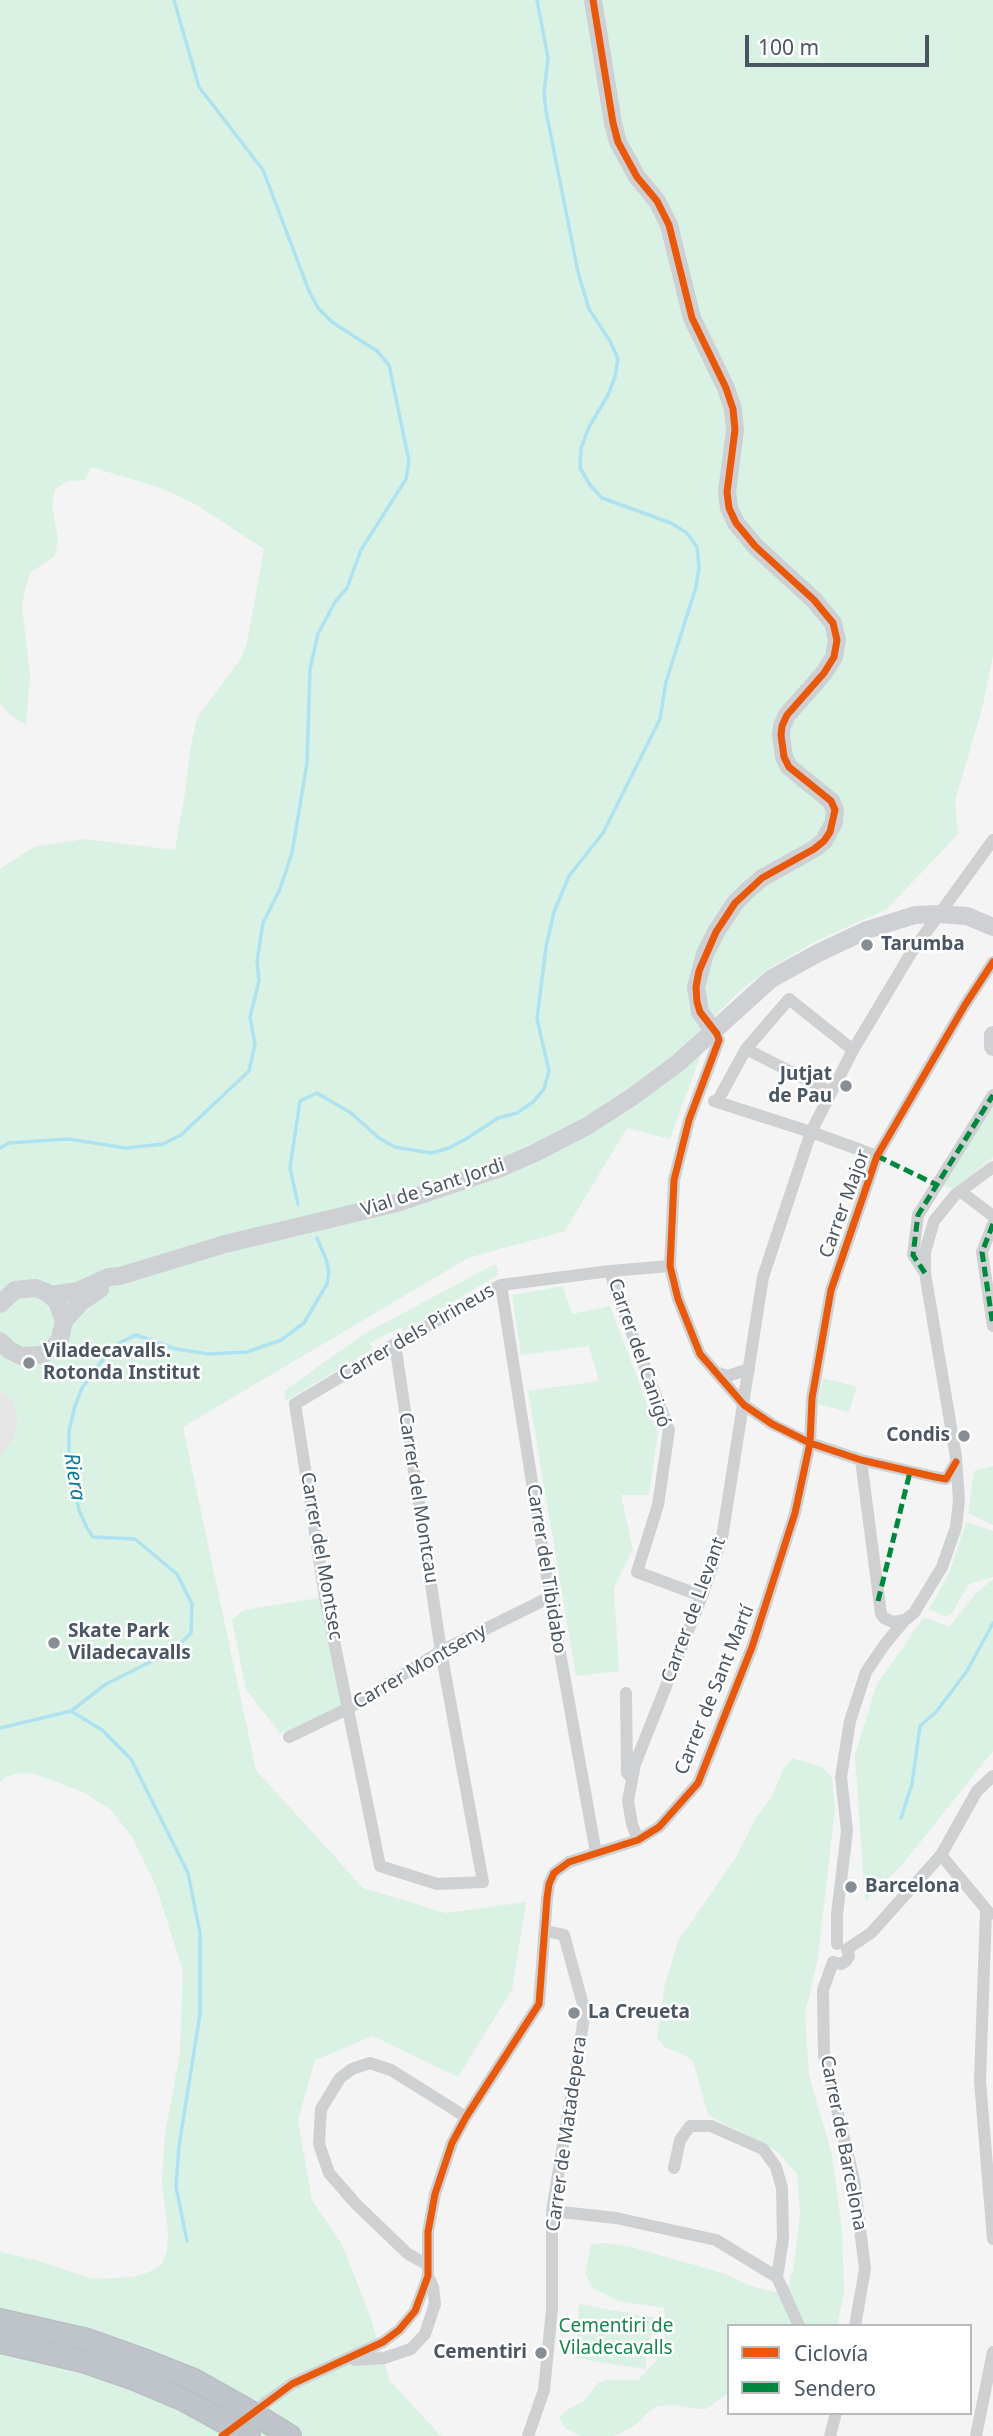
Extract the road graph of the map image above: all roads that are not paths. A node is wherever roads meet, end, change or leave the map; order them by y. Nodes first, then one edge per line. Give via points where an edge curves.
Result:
1 (593, 0) edge
2 (993, 840) edge
3 (939, 914) junction
4 (993, 927) edge
5 (993, 962) edge
6 (713, 1030) junction
7 (993, 1035) edge
8 (993, 1047) edge
9 (746, 1049) junction
10 (853, 1050) junction
11 (705, 1074) junction
12 (831, 1092) junction
13 (993, 1095) edge
14 (715, 1102) junction
15 (689, 1120) junction
16 (811, 1132) junction
17 (877, 1156) junction
18 (993, 1167) edge
19 (960, 1191) junction
20 (993, 1216) edge
21 (993, 1224) edge
22 (670, 1266) junction
23 (610, 1271) junction
24 (925, 1273) junction
25 (120, 1276) junction
26 (501, 1285) junction
27 (51, 1295) junction
28 (2, 1298) edge
29 (64, 1321) junction
30 (993, 1326) edge
31 (395, 1344) junction
32 (4, 1349) edge
33 (749, 1369) junction
34 (715, 1372) junction
35 (295, 1404) joint
36 (744, 1405) junction
37 (810, 1443) junction
38 (865, 1461) junction
39 (956, 1462) junction
40 (946, 1479) junction
41 (959, 1485) junction
42 (702, 1596) junction
43 (550, 1597) junction
44 (884, 1618) junction
45 (905, 1620) junction
46 (885, 1644) junction
47 (441, 1651) junction
48 (626, 1693) dead end
49 (349, 1708) junction
50 (289, 1737) dead end
51 (993, 1776) edge
52 (632, 1777) junction
53 (638, 1840) junction
54 (596, 1853) junction
55 (941, 1855) junction
56 (380, 1866) joint
57 (989, 1914) edge
58 (546, 1931) junction
59 (842, 1947) junction
60 (466, 2117) junction
61 (674, 2168) dead end
62 (552, 2211) junction
63 (993, 2239) edge
64 (428, 2270) junction
65 (777, 2277) junction
66 (0, 2315) edge
67 (0, 2320) edge
68 (798, 2324) edge
69 (855, 2324) edge
70 (49, 2330) junction
71 (0, 2342) edge
72 (993, 2352) edge
73 (0, 2355) edge
74 (341, 2363) junction
75 (264, 2404) dead end
76 (835, 2415) edge
77 (239, 2436) edge
78 (249, 2436) edge
79 (290, 2436) edge
80 (528, 2436) edge
81 (830, 2436) edge
82 (976, 2436) edge

1 - 6 street via 618,142 663,212 692,318 733,409 729,508 755,547 833,623 837,640 834,657 787,715 781,735 789,767 831,801 834,822 824,841 748,890 716,932 696,988 700,1012
2 - 3 street, Carrer de Llevant
3 - 4 street, Vial de Sant Jordi via 967,916
3 - 6 street, Vial de Sant Jordi via 897,920 818,953 771,979
3 - 10 street, Carrer de Llevant
5 - 17 street, Carrer Major
6 - 11 street via 719,1040
6 - 25 street, Vial de Sant Jordi via 632,1097 587,1126 498,1169 408,1200 225,1244
7 - 8 street
9 - 10 street via 789,999
9 - 12 street
9 - 14 street
10 - 12 street, Carrer de Llevant
11 - 14 street via 708,1093
11 - 15 street
12 - 16 street, Carrer de Llevant
13 - 24 street via 918,1215 913,1255
14 - 15 street
14 - 16 street
15 - 22 street via 674,1180
16 - 17 street
16 - 33 street, Carrer de Llevant via 763,1277
17 - 37 street, Carrer Major via 831,1290 812,1398
18 - 19 street
19 - 20 street
19 - 24 street via 934,1221 925,1252
21 - 30 street via 982,1252
22 - 23 street, Carrer dels Pirineus
22 - 34 street via 700,1354
23 - 26 street, Carrer dels Pirineus
23 - 42 street, Carrer del Canigó via 669,1430 658,1505 637,1572
24 - 39 street
25 - 27 street, Vial de Sant Jordi via 65,1295
25 - 29 street via 81,1302
26 - 31 street, Carrer dels Pirineus
26 - 43 street, Carrer del Tibidabo
27 - 28 street via 26,1288
27 - 29 street
29 - 32 street via 60,1339 47,1352 29,1357
31 - 35 street, Carrer dels Pirineus
31 - 47 street, Carrer del Montcau
33 - 34 street via 728,1376
33 - 36 street, Carrer de Llevant
34 - 36 street
35 - 49 street, Carrer del Montsec via 325,1597
36 - 37 street
36 - 42 street, Carrer de Llevant via 722,1538
37 - 38 street
37 - 53 street, Carrer de Sant Martí via 795,1513 752,1647 698,1783 659,1827
38 - 40 street
38 - 44 street via 878,1601
39 - 40 street
39 - 41 street
40 - 41 street
41 - 45 street via 956,1527 942,1567 915,1613
42 - 52 street, Carrer de Llevant
43 - 47 street, Carrer Montseny
43 - 54 street, Carrer del Tibidabo
44 - 45 street
44 - 46 street
45 - 46 street
46 - 59 street via 862,1684 850,1721 841,1777 848,1831 837,1913
47 - 49 street, Carrer Montseny
47 - 56 street, Carrer del Montcau via 483,1882 437,1884
48 - 52 street via 626,1773
49 - 50 street, Carrer Montseny
49 - 56 street, Carrer del Montsec
51 - 55 street via 977,1791
52 - 53 street, Carrer de Llevant via 628,1801
53 - 54 street, Carrer de Sant Martí
54 - 58 street, Carrer de Sant Martí via 554,1873
55 - 57 street
55 - 59 street via 871,1933
57 - 63 street via 979,2081
58 - 60 street via 539,2004
58 - 62 street, Carrer de Matadepera via 564,1935 586,2012
59 - 69 street, Carrer de Barcelona via 849,1956 839,1964 833,1962 823,1990 824,2055 854,2180 865,2269
60 - 64 street via 435,2194
60 - 64 street via 391,2070 370,2063 340,2078 321,2109 319,2144 328,2173
61 - 65 street via 680,2140 690,2126 711,2126 763,2149 776,2167 782,2188 783,2239
62 - 65 street via 617,2218 716,2240
62 - 80 street, Carrer de Matadepera via 552,2309 544,2390
64 - 74 street via 415,2311 399,2330
64 - 74 street via 435,2304 425,2334 411,2349 384,2358
65 - 68 street
66 - 70 highway
67 - 70 highway
70 - 79 highway via 194,2381
71 - 78 highway via 82,2361 134,2379
72 - 82 street
73 - 77 highway via 112,2382
74 - 75 street via 292,2384
76 - 81 street

